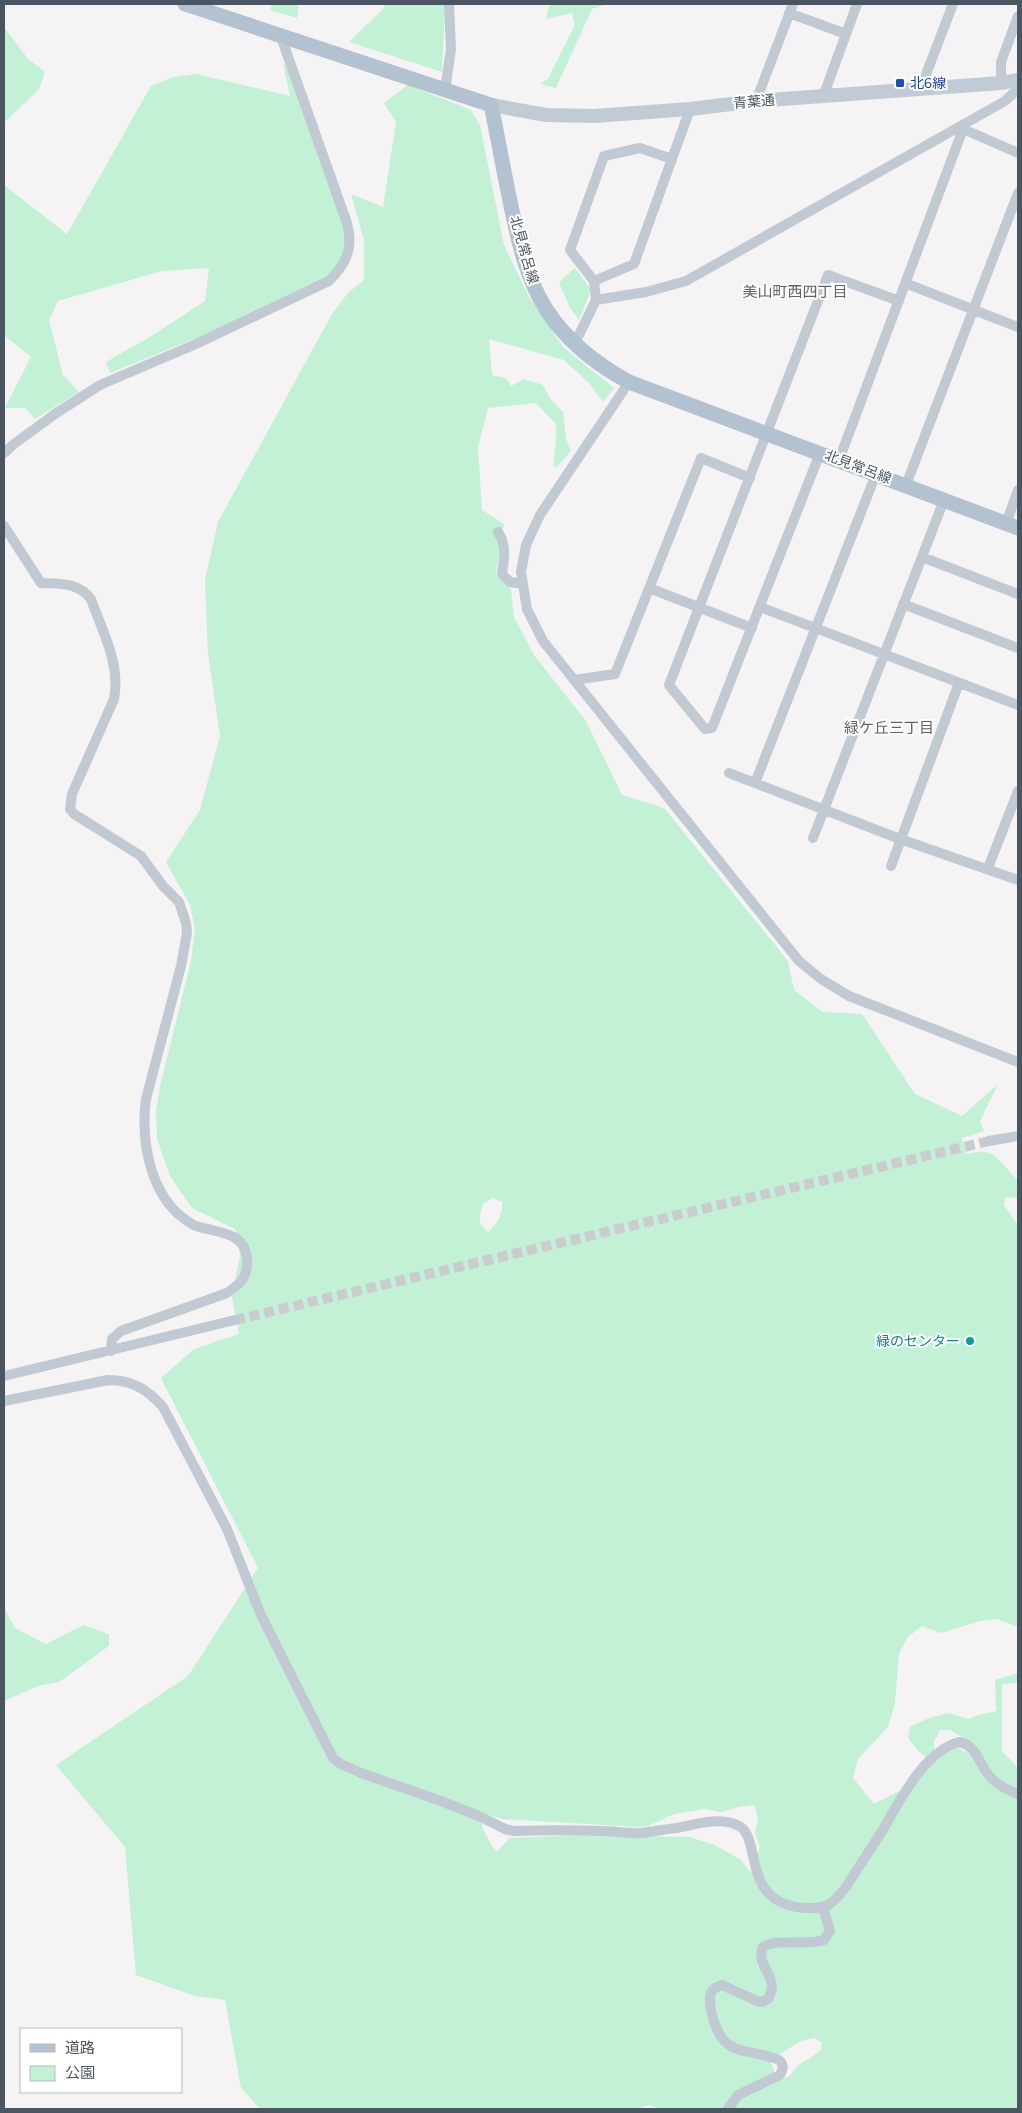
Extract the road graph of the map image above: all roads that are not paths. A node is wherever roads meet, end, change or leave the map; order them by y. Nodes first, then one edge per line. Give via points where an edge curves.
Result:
1 (185, 4) edge
2 (449, 4) edge
3 (857, 4) edge
4 (953, 4) edge
5 (791, 8) edge
6 (1018, 16) edge
7 (846, 34) junction
8 (280, 36) junction
9 (1018, 80) edge
10 (1001, 83) junction
11 (1018, 89) edge
12 (445, 90) junction
13 (920, 90) junction
14 (823, 97) junction
15 (756, 101) junction
16 (491, 105) junction
17 (690, 109) junction
18 (962, 127) junction
19 (1018, 153) edge
20 (672, 159) junction
21 (1018, 193) edge
22 (594, 281) junction
23 (905, 283) junction
24 (596, 300) junction
25 (899, 301) junction
26 (973, 309) junction
27 (1018, 327) edge
28 (575, 343) junction
29 (629, 382) junction
30 (768, 433) junction
31 (820, 453) junction
32 (4, 454) edge
33 (839, 460) junction
34 (876, 474) junction
35 (750, 478) junction
36 (906, 486) junction
37 (1018, 490) edge
38 (944, 500) junction
39 (4, 526) edge
40 (1012, 526) edge
41 (498, 532) dead end
42 (922, 557) junction
43 (523, 584) junction
44 (649, 588) junction
45 (1018, 594) edge
46 (903, 604) junction
47 (760, 607) junction
48 (699, 608) junction
49 (752, 628) junction
50 (816, 629) junction
51 (1018, 648) edge
52 (883, 654) junction
53 (574, 680) junction
54 (959, 683) junction
55 (1018, 705) edge
56 (729, 773) dead end
57 (755, 783) junction
58 (1018, 791) edge
59 (825, 809) junction
60 (1015, 811) edge
61 (813, 838) dead end
62 (900, 839) junction
63 (890, 866) dead end
64 (988, 868) junction
65 (1018, 880) edge
66 (1018, 1062) edge
67 (1018, 1136) edge
68 (989, 1141) tunnel mouth
69 (235, 1320) tunnel mouth
70 (111, 1351) junction
71 (4, 1376) edge
72 (4, 1402) edge
73 (1018, 1794) edge
74 (823, 1908) junction
75 (728, 2109) edge

1 - 8 main road
2 - 12 street via 451,49
3 - 7 street
4 - 13 street
5 - 7 street
5 - 15 street
6 - 10 street via 1001,62
7 - 14 street
8 - 12 main road
8 - 32 street via 350,233 345,263 329,281 100,385 55,414
9 - 10 street, 青葉通
10 - 13 street, 青葉通
11 - 18 street via 1005,101
12 - 16 main road
13 - 14 street, 青葉通
14 - 15 street, 青葉通
15 - 17 street, 青葉通
16 - 17 street, 青葉通 via 546,115 594,116
16 - 28 main road, 北見常呂線 via 526,265 542,303
17 - 20 street
18 - 19 street
18 - 23 street
18 - 24 street via 686,281 646,292
20 - 22 street via 634,264
20 - 22 street via 640,148 604,156 570,250
21 - 26 street
22 - 24 street
23 - 25 street
23 - 26 street
24 - 28 street
25 - 30 street via 828,274
25 - 33 street
26 - 27 street
26 - 36 street
28 - 29 main road, 北見常呂線
29 - 30 main road, 北見常呂線
29 - 43 street via 540,515 526,545 521,572
30 - 31 main road, 北見常呂線
30 - 35 street
31 - 33 main road, 北見常呂線
31 - 47 street
33 - 34 main road, 北見常呂線
34 - 36 main road, 北見常呂線
34 - 50 street
35 - 44 street via 700,458
35 - 48 street
36 - 38 main road, 北見常呂線
37 - 40 street
38 - 40 main road, 北見常呂線
38 - 42 street
39 - 70 street via 40,583 72,585 84,590 91,599 114,662 114,699 72,794 70,809 141,856 179,902 186,923 182,966 146,1099 147,1146 156,1180 177,1213 194,1226 222,1231 241,1241 247,1254 245,1277 227,1294 121,1332 112,1339
41 - 43 street via 504,541 502,574 510,582
42 - 45 street
42 - 46 street
43 - 53 street via 527,609 543,641
44 - 48 street
44 - 53 street via 615,674
46 - 51 street
46 - 52 street
47 - 49 street
47 - 50 street
48 - 49 street
48 - 49 street via 669,685 705,729 712,728
50 - 52 street
50 - 57 street
52 - 54 street
52 - 59 street
53 - 66 street via 799,961 849,996
54 - 55 street
54 - 62 street
56 - 57 street
57 - 59 street
58 - 60 street
59 - 61 street
59 - 62 street
60 - 64 street
62 - 63 street
62 - 64 street
64 - 65 street
67 - 68 street
69 - 70 street
70 - 71 street
72 - 74 street via 108,1380 134,1383 153,1396 163,1407 227,1529 261,1615 328,1750 341,1764 514,1831 639,1833 703,1822 740,1825 750,1843 754,1867 769,1893 789,1905
73 - 74 street via 993,1780 971,1747 959,1742 950,1744 911,1781 846,1887
74 - 75 street via 830,1931 824,1940 763,1947 761,1960 772,1986 768,2000 757,2001 722,1985 711,1992 712,2014 724,2041 740,2051 780,2060 783,2070 780,2075 738,2095

